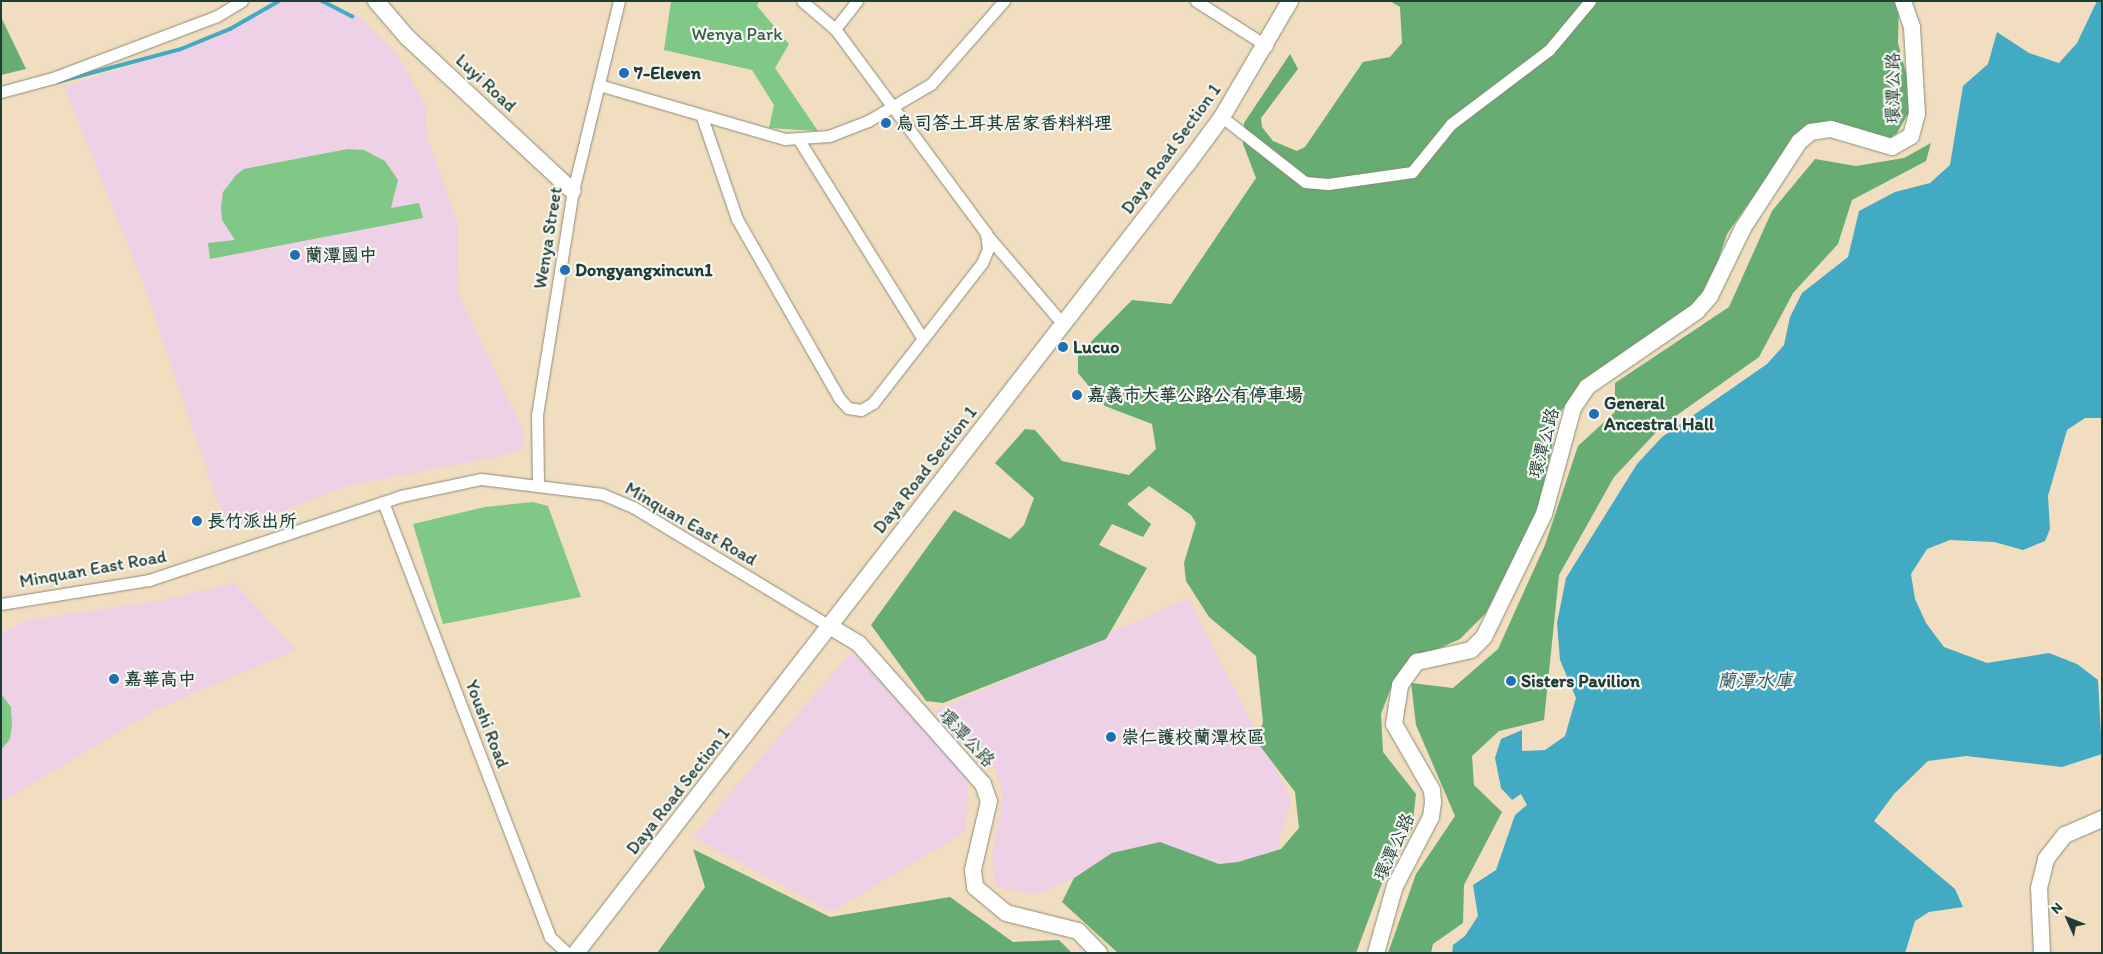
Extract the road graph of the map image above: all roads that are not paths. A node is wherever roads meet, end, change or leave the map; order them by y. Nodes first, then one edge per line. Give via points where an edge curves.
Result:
1 (242, 1) edge
2 (376, 1) edge
3 (619, 1) edge
4 (802, 1) edge
5 (857, 1) edge
6 (1004, 1) edge
7 (1196, 1) edge
8 (1290, 1) edge
9 (1590, 1) edge
10 (1903, 1) edge
11 (835, 29) junction
12 (1267, 46) junction
13 (599, 85) junction
14 (1, 92) edge
15 (894, 107) junction
16 (702, 117) junction
17 (1222, 118) junction
18 (799, 140) junction
19 (573, 190) junction
20 (986, 234) junction
21 (1063, 324) junction
22 (923, 339) junction
23 (538, 483) junction
24 (383, 502) junction
25 (1, 604) edge
26 (831, 627) junction
27 (2102, 819) edge
28 (566, 953) edge
29 (576, 953) edge
30 (1099, 953) edge
31 (1376, 953) edge
32 (2042, 953) edge

1 - 14 street via 181,30
2 - 19 street, Luyi Road via 407,37
3 - 13 street, Wenya Street
4 - 11 street
5 - 11 street
6 - 15 street via 931,84
7 - 12 street
8 - 12 street, Daya Road Section 1
9 - 17 street via 1549,50 1451,124 1412,172 1328,184 1306,182
10 - 31 street, 環潭公路 via 1912,27 1917,114 1911,136 1892,147 1831,129 1811,132 1800,142 1743,228 1710,296 1697,311 1587,387 1573,408 1546,507 1484,637 1471,650 1417,662 1405,678 1394,704 1394,724 1432,790 1433,802 1431,817 1396,886
11 - 15 street
12 - 17 street, Daya Road Section 1
13 - 16 street
13 - 19 street, Wenya Street
15 - 18 street via 829,136
15 - 20 street
16 - 18 street
16 - 22 street via 738,218 848,408 861,410 873,403
17 - 21 street, Daya Road Section 1
18 - 22 street
19 - 23 street, Wenya Street via 537,414
20 - 21 street
20 - 22 street via 988,250 982,263
21 - 26 street, Daya Road Section 1
23 - 24 street, Minquan East Road via 481,479
23 - 26 street, Minquan East Road via 602,494 633,507
24 - 25 street, Minquan East Road via 149,580 30,596
24 - 28 street, Youshi Road via 550,937
26 - 29 street, Daya Road Section 1
26 - 30 street, 環潭公路 via 859,644 983,784 989,800 973,870 975,886 1006,913 1078,931
27 - 32 street via 2065,835 2046,859 2039,888

